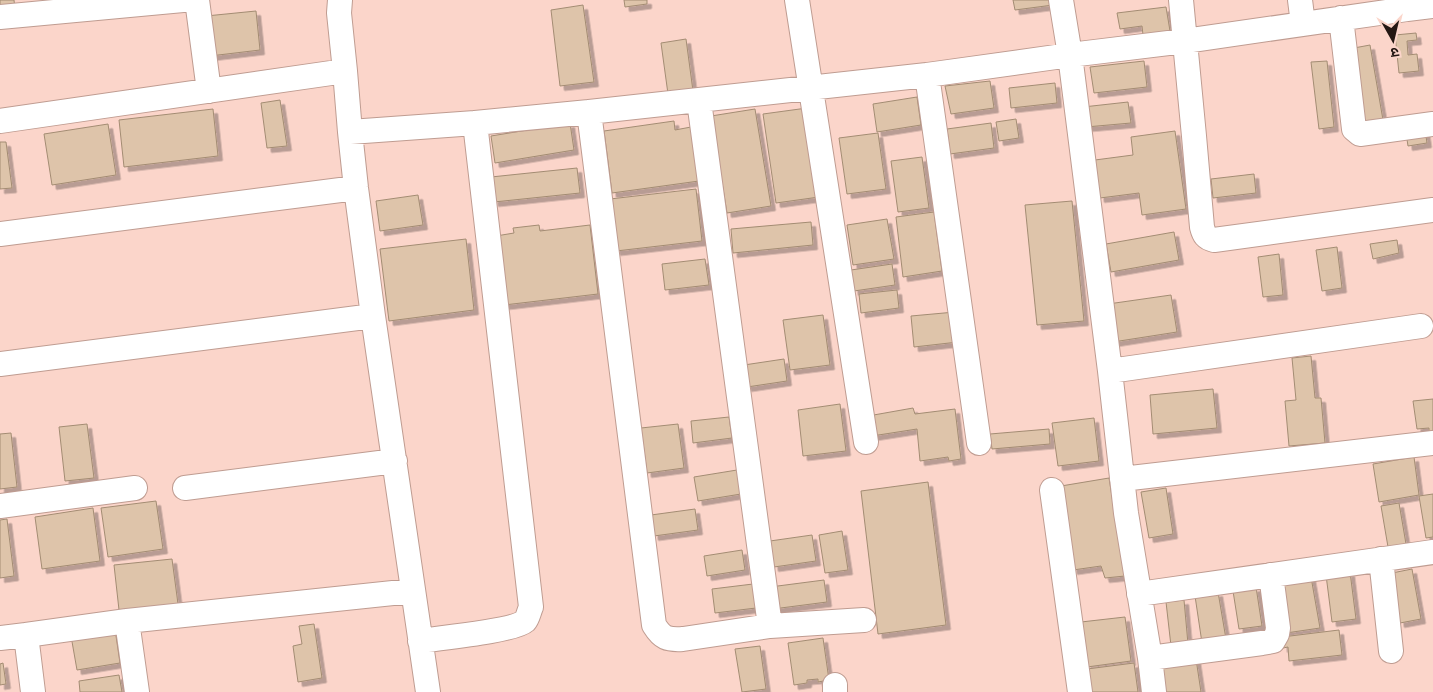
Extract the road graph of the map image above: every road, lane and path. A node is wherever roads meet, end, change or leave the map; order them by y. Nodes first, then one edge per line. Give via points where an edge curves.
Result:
1 (183, 0) edge
2 (197, 0) edge
3 (340, 0) edge
4 (797, 0) edge
5 (1062, 0) edge
6 (1181, 0) edge
7 (1300, 0) edge
8 (1407, 4) edge
9 (1433, 6) edge
10 (0, 17) edge
11 (1341, 18) junction
12 (1303, 24) junction
13 (1185, 41) junction
14 (1070, 55) junction
15 (346, 71) junction
16 (927, 75) junction
17 (810, 88) junction
18 (209, 92) junction
19 (699, 101) junction
20 (589, 112) junction
21 (0, 121) edge
22 (474, 123) junction
23 (1433, 124) edge
24 (350, 132) junction
25 (356, 188) junction
26 (1433, 210) edge
27 (0, 234) edge
28 (373, 316) junction
29 (1421, 326) dead end
30 (0, 364) edge
31 (1110, 371) junction
32 (866, 442) dead end
33 (979, 443) dead end
34 (1433, 443) edge
35 (395, 461) junction
36 (1122, 479) junction
37 (135, 488) dead end
38 (185, 488) dead end
39 (1052, 490) dead end
40 (0, 506) edge
41 (1433, 552) edge
42 (1381, 559) junction
43 (1271, 575) junction
44 (412, 591) junction
45 (1140, 594) junction
46 (864, 620) dead end
47 (127, 621) junction
48 (770, 626) junction
49 (26, 635) junction
50 (0, 638) edge
51 (420, 641) junction
52 (1391, 651) dead end
53 (1150, 658) junction
54 (33, 692) edge
55 (137, 692) edge
56 (428, 692) edge
57 (1080, 692) edge
58 (1154, 692) edge

1 - 10 street
2 - 18 street
3 - 15 street
4 - 17 street
5 - 14 street
6 - 13 street
7 - 12 street
8 - 9 street
8 - 11 street
11 - 12 street
11 - 23 street via 1354,129 1360,134
12 - 13 street
13 - 14 street
13 - 26 street via 1202,227 1207,238 1214,240
14 - 16 street
14 - 31 street
15 - 18 street
15 - 24 street
16 - 17 street
16 - 33 street
17 - 19 street
17 - 32 street
18 - 21 street
19 - 20 street
19 - 48 street
20 - 22 street
20 - 48 street via 654,625 660,635 671,640
22 - 24 street
22 - 51 street via 531,607 525,620 517,626
24 - 25 street
25 - 27 street
25 - 28 street
28 - 30 street
28 - 35 street
29 - 31 street
31 - 36 street
34 - 36 street
35 - 38 street
35 - 44 street
36 - 45 street
37 - 40 street
39 - 57 street
41 - 42 street
42 - 43 street
42 - 52 street
43 - 45 street
43 - 53 street via 1278,628 1273,641
44 - 47 street
44 - 51 street
45 - 53 street
46 - 48 street
47 - 49 street
47 - 55 street
49 - 50 street
49 - 54 street
51 - 56 street
53 - 58 street

